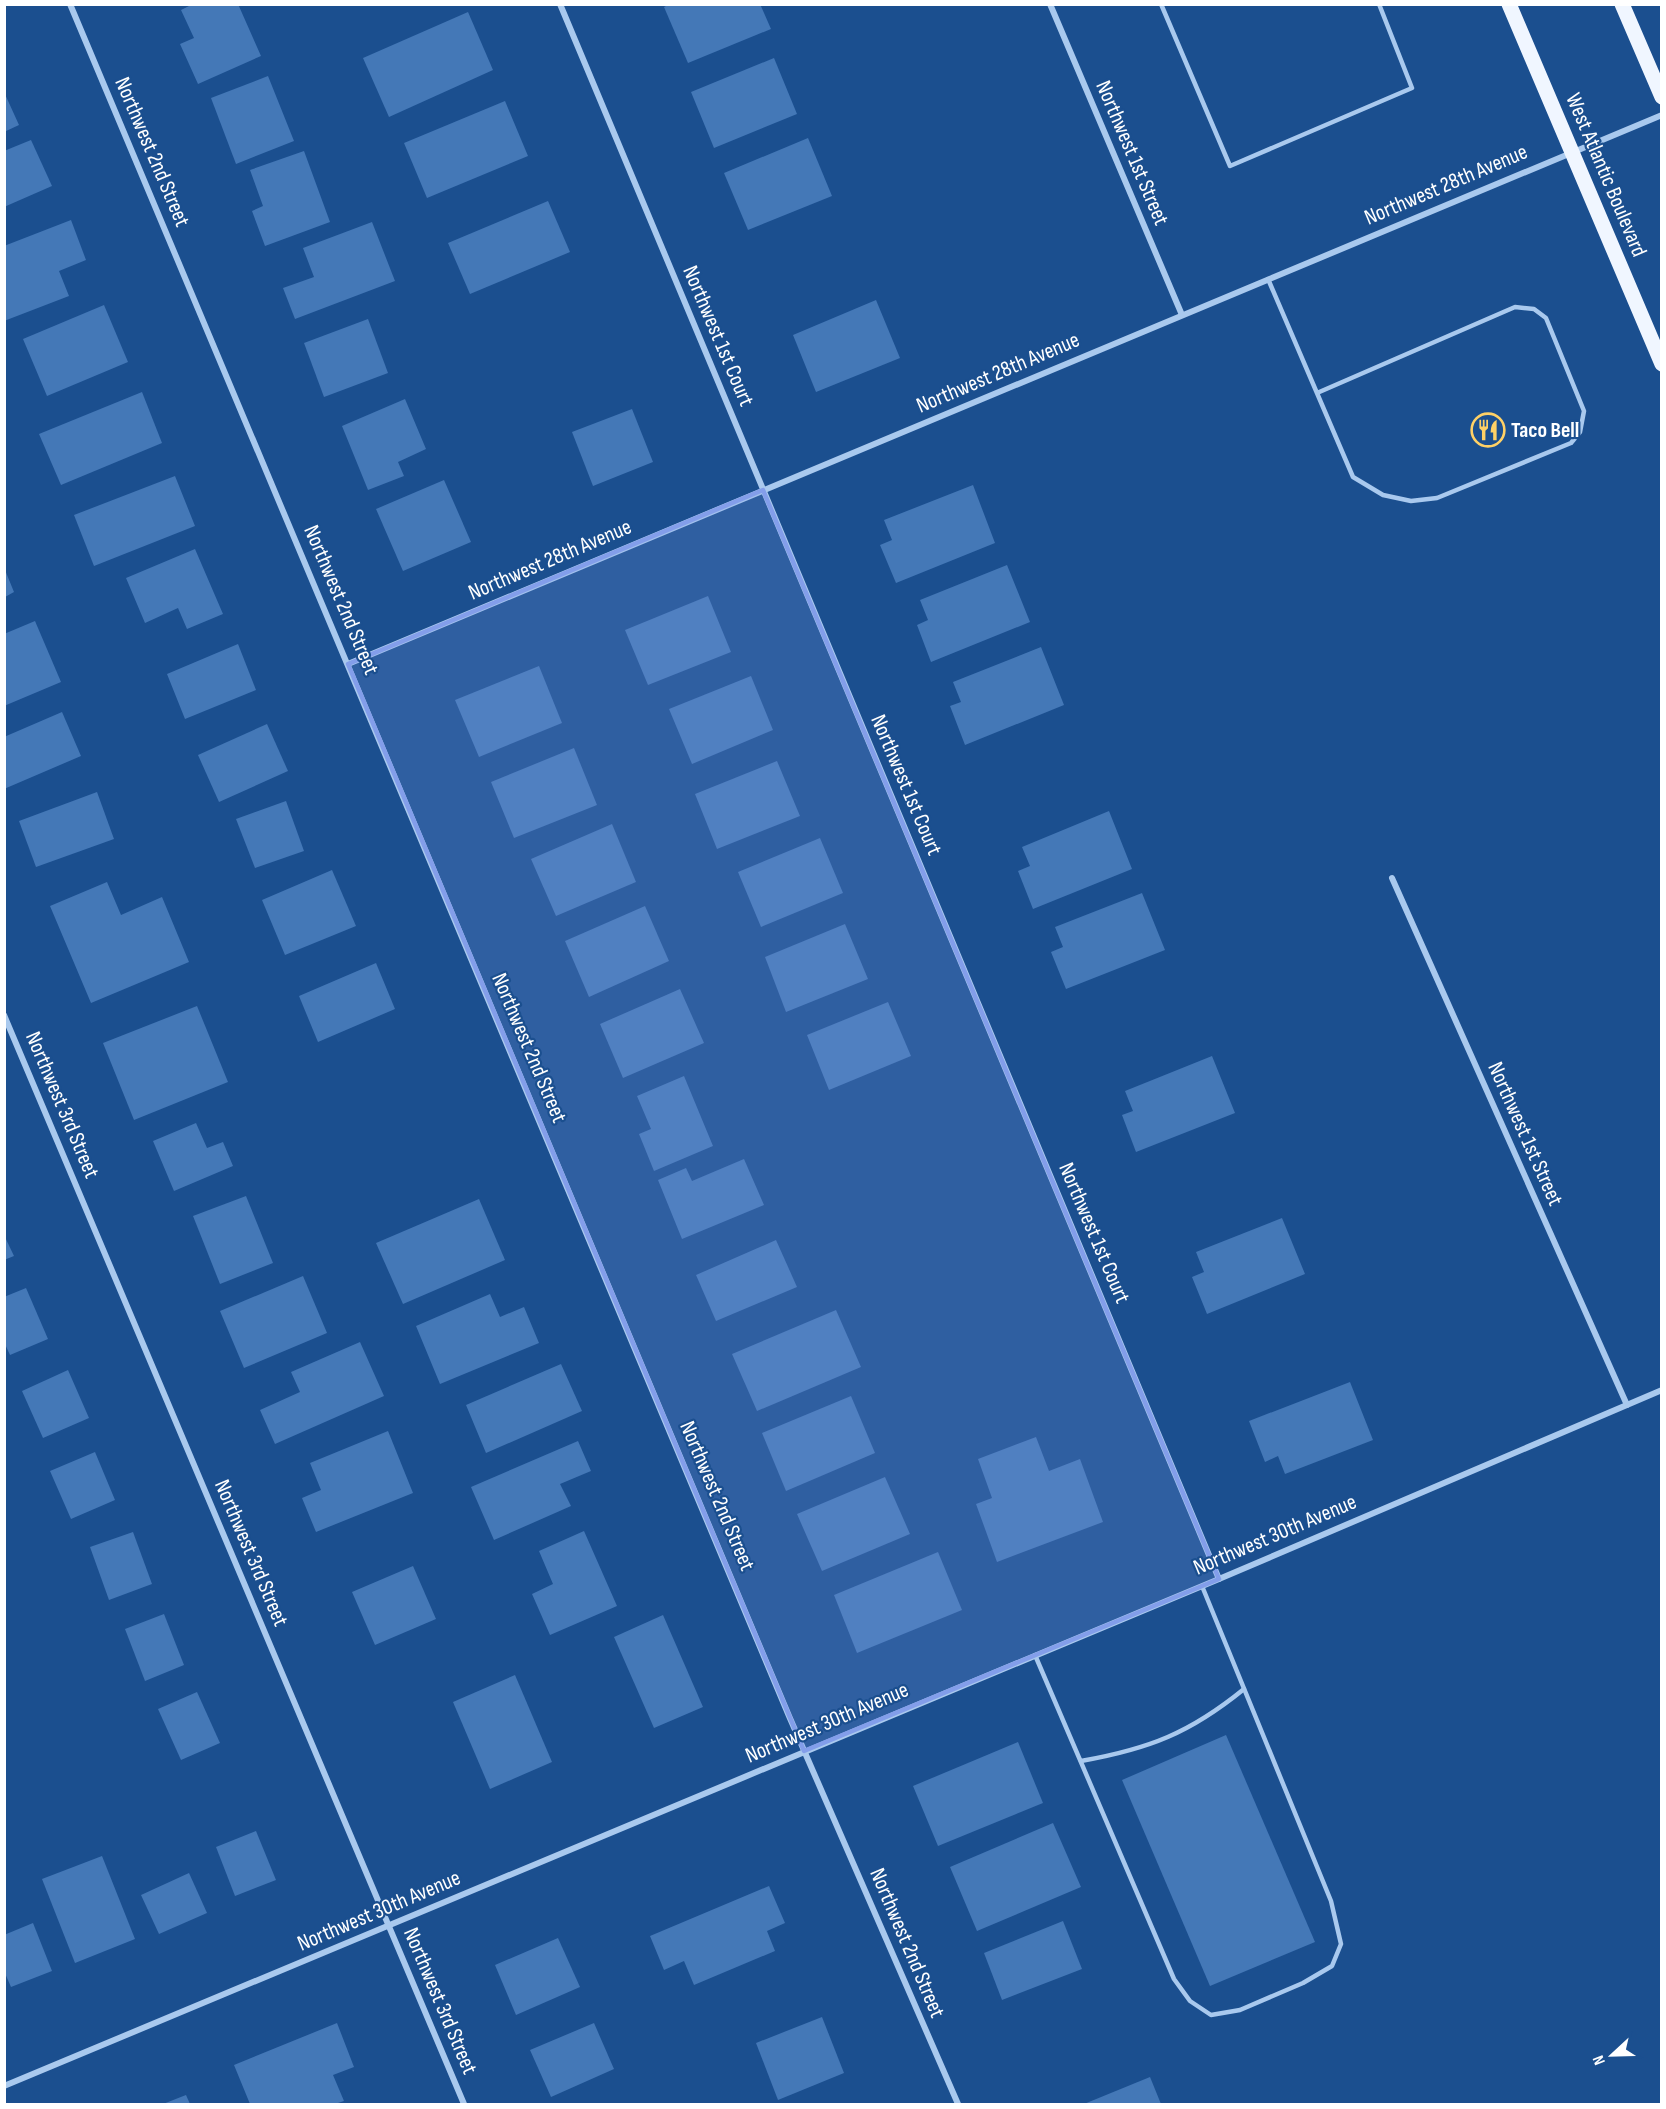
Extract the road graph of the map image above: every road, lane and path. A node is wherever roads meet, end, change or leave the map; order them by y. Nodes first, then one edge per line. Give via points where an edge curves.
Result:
1 (70, 4) edge
2 (560, 4) edge
3 (1050, 4) edge
4 (1161, 4) edge
5 (1379, 4) edge
6 (1509, 4) edge
7 (1622, 4) edge
8 (1662, 97) edge
9 (1662, 115) edge
10 (1571, 152) junction
11 (1268, 279) junction
12 (1182, 315) junction
13 (1662, 364) edge
14 (1317, 393) junction
15 (763, 490) junction
16 (348, 664) junction
17 (1392, 878) dead end
18 (4, 1016) edge
19 (1662, 1390) edge
20 (1627, 1405) junction
21 (1219, 1579) junction
22 (1202, 1586) junction
23 (1035, 1655) junction
24 (1244, 1689) junction
25 (804, 1751) junction
26 (1081, 1761) junction
27 (390, 1926) junction
28 (4, 2086) edge
29 (464, 2104) edge
30 (958, 2104) edge

1 - 16 street, Northwest 2nd Street
2 - 15 street, Northwest 1st Court
3 - 12 street, Northwest 1st Street
4 - 5 lane via 1230,166 1412,88
6 - 10 main road, West Atlantic Boulevard
7 - 8 main road
9 - 10 street, Northwest 28th Avenue
10 - 11 street, Northwest 28th Avenue
10 - 13 main road, West Atlantic Boulevard
11 - 12 street, Northwest 28th Avenue
11 - 14 lane
12 - 15 street, Northwest 28th Avenue
14 - 14 lane via 1353,477 1383,495 1411,501 1437,498 1571,443 1580,432 1584,411 1546,318 1534,309 1515,307
15 - 16 street, Northwest 28th Avenue
15 - 21 street, Northwest 1st Court
16 - 25 street, Northwest 2nd Street
17 - 20 street, Northwest 1st Street
18 - 27 street, Northwest 3rd Street
19 - 20 street, Northwest 30th Avenue
20 - 21 street, Northwest 30th Avenue
21 - 22 street, Northwest 30th Avenue
22 - 23 street, Northwest 30th Avenue
22 - 24 lane
23 - 25 street, Northwest 30th Avenue
23 - 26 lane
24 - 26 lane via 1211,1716 1154,1744
24 - 26 lane via 1331,1901 1341,1944 1332,1966 1303,1983 1240,2010 1211,2014 1190,2001 1174,1979
25 - 27 street, Northwest 30th Avenue
25 - 30 street, Northwest 2nd Street
27 - 28 street, Northwest 30th Avenue
27 - 29 street, Northwest 3rd Street

